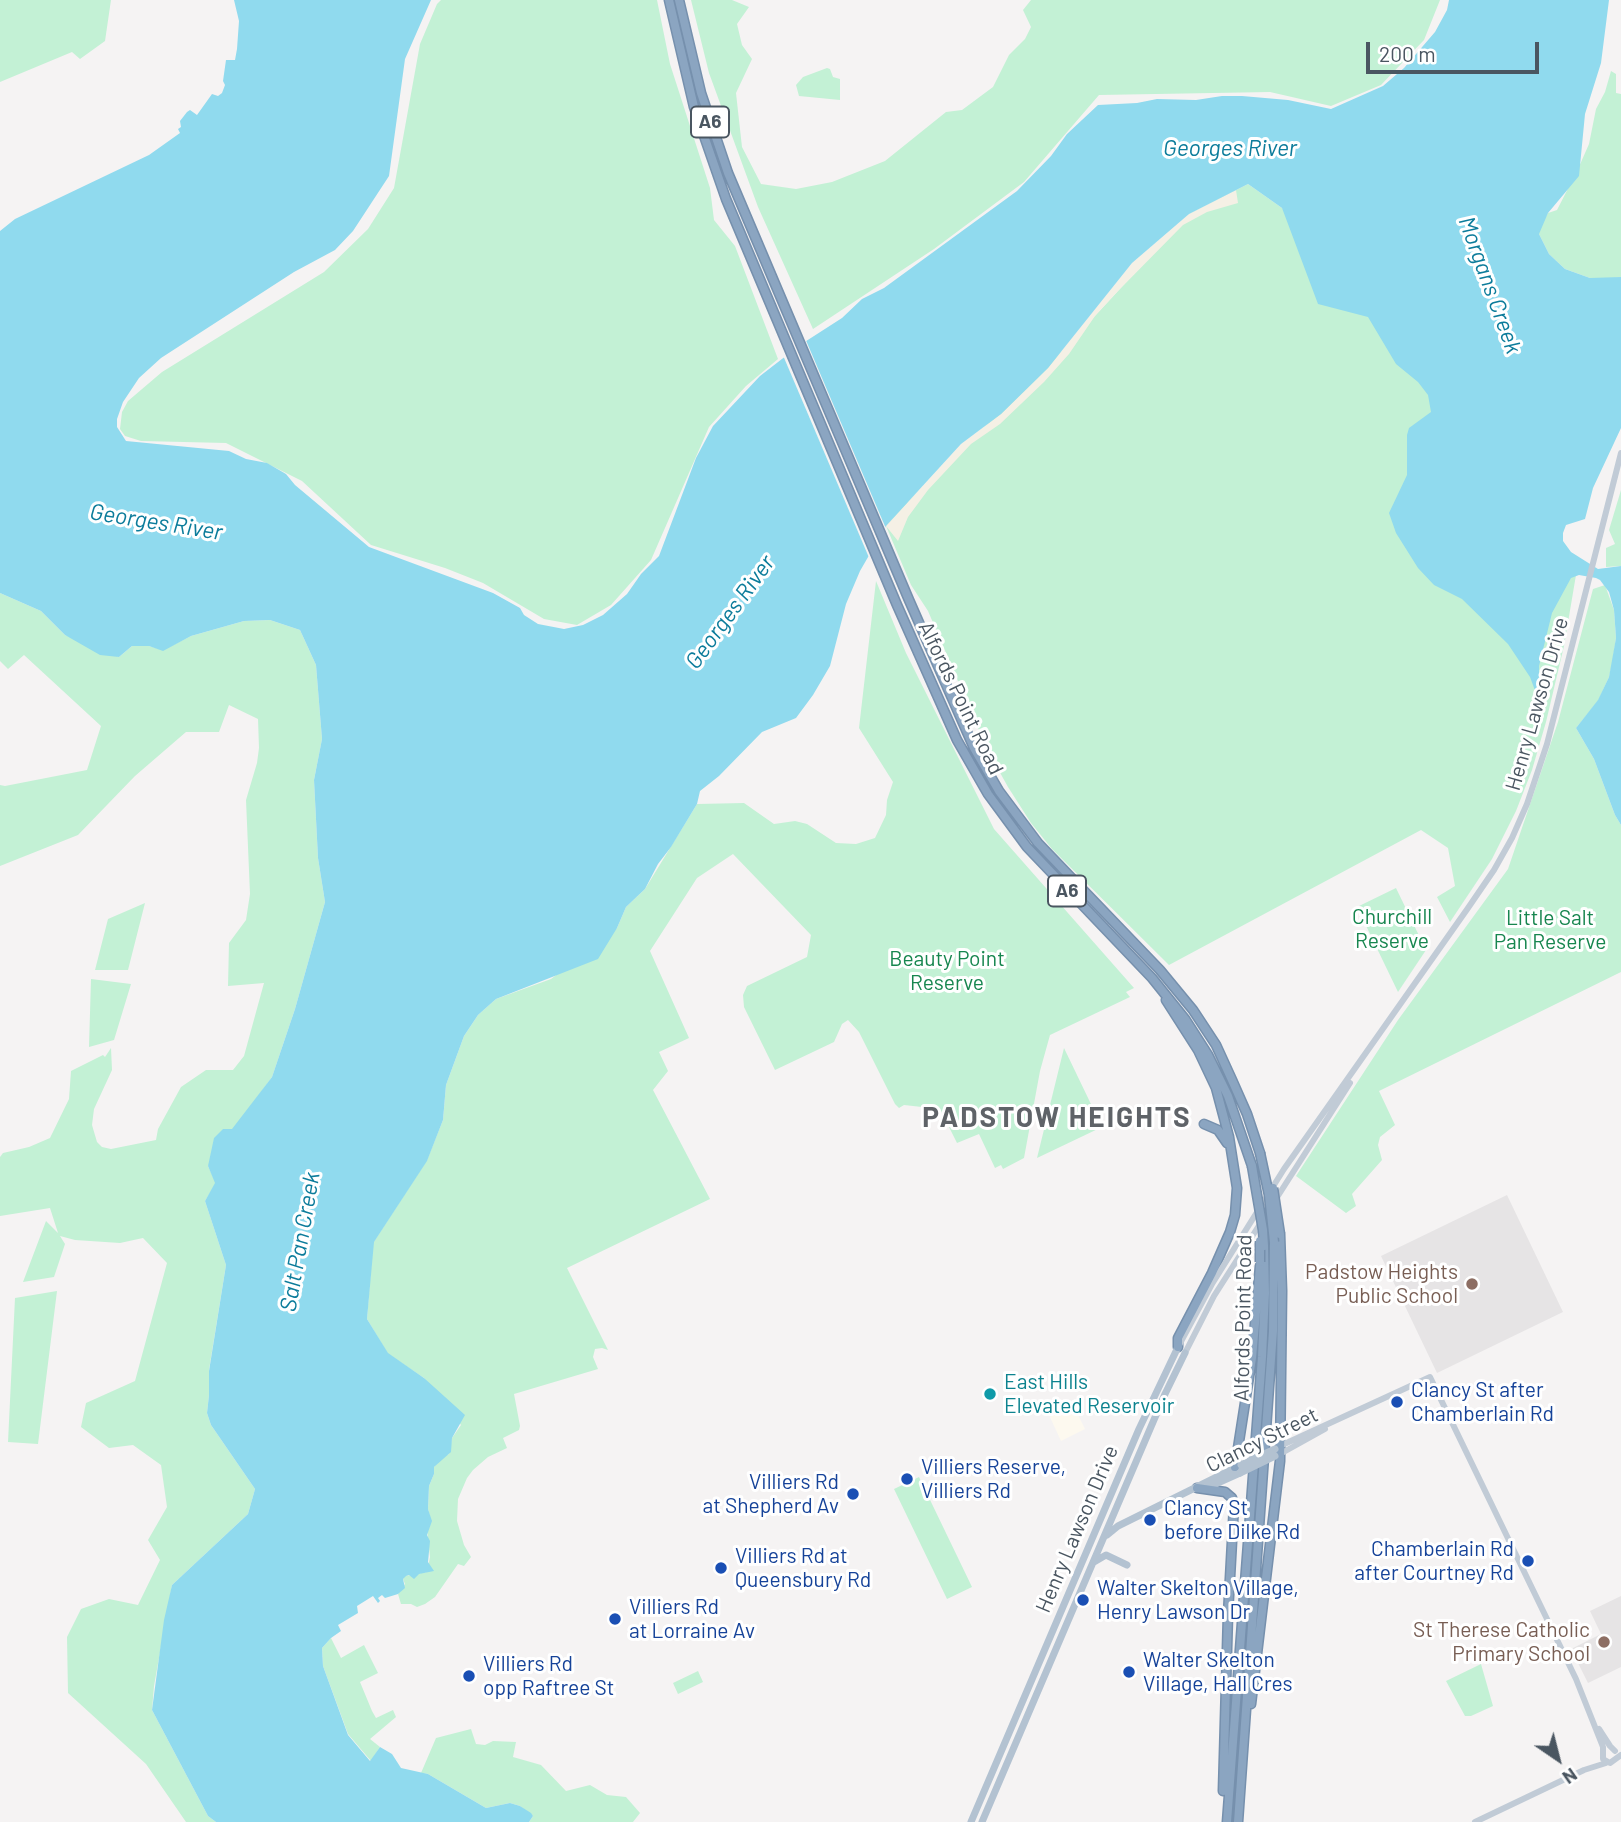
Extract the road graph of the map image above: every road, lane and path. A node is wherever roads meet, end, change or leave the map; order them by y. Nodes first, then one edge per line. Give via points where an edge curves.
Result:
1 (668, 0) edge
2 (679, 0) edge
3 (1621, 453) edge
4 (1159, 986) junction
5 (1204, 1124) dead end
6 (1234, 1164) junction
7 (1277, 1238) junction
8 (1263, 1262) junction
9 (1182, 1350) junction
10 (1260, 1447) junction
11 (1278, 1451) junction
12 (1239, 1468) junction
13 (1197, 1488) junction
14 (1118, 1506) junction
15 (1141, 1515) junction
16 (1097, 1528) junction
17 (1104, 1537) junction
18 (1093, 1563) junction
19 (1127, 1564) dead end
20 (1594, 1721) junction
21 (1617, 1753) edge
22 (1604, 1757) junction
23 (1242, 1762) junction
24 (971, 1822) edge
25 (982, 1822) edge
26 (1225, 1822) edge
27 (1238, 1822) edge
28 (1475, 1822) edge

1 - 4 highway, Alfords Point Road / A6 via 697,117 744,245 957,740 1000,812 1041,863
2 - 7 highway, Alfords Point Road / A6, bridge via 707,113 756,240 967,733 1009,805 1054,861 1170,981 1216,1045 1261,1151
3 - 9 main road, Henry Lawson Drive via 1547,744 1520,822 1494,870 1284,1169 1212,1284
4 - 6 highway, A6 via 1213,1080
4 - 8 highway, Alfords Point Road / A6, bridge via 1216,1069 1238,1120 1261,1217
5 - 6 highway via 1224,1137
6 - 9 highway, A6 via 1237,1196 1233,1224 1178,1338
7 - 10 highway, Alfords Point Road / A6
7 - 11 highway via 1282,1290
8 - 10 highway, Alfords Point Road / A6
8 - 12 highway
9 - 14 main road, Henry Lawson Drive
9 - 16 main road, Henry Lawson Drive via 1160,1383
10 - 23 highway, A6
10 - 26 highway, A6
11 - 12 main road, Clancy Street, bridge
11 - 20 main road, Clancy Street via 1430,1377
11 - 23 highway, A6
12 - 13 main road, Clancy Street via 1211,1486
13 - 15 main road, Clancy Street
13 - 26 highway via 1225,1492 1234,1505 1225,1695
14 - 15 main road via 1125,1517
14 - 17 main road, Henry Lawson Drive
15 - 17 main road, Clancy Street
16 - 17 main road
16 - 24 main road, Henry Lawson Drive
17 - 18 main road, Henry Lawson Drive
18 - 19 main road via 1106,1555
18 - 25 main road, Henry Lawson Drive
20 - 21 main road
20 - 22 main road
21 - 22 main road
21 - 22 main road via 1612,1763
22 - 28 main road
23 - 27 highway, A6

